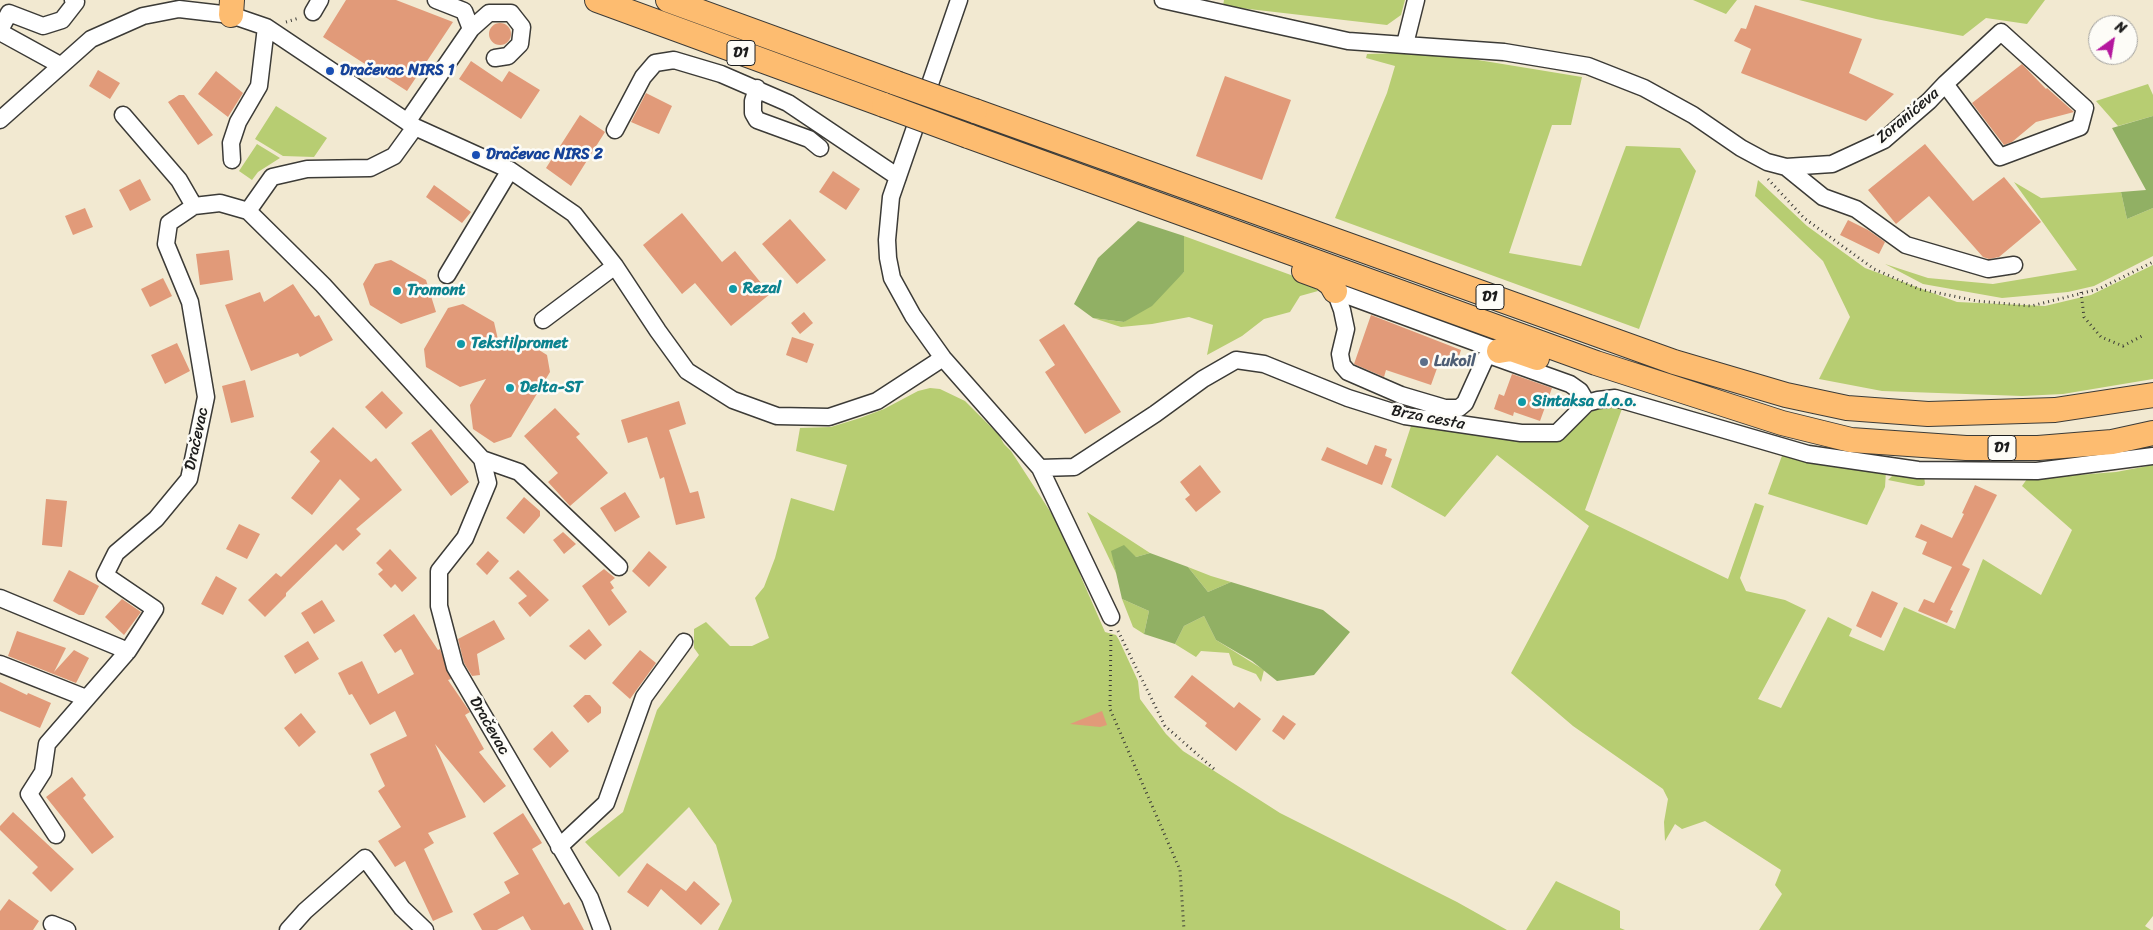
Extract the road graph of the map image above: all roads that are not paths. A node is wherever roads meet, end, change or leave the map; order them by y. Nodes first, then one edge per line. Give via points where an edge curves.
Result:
1 (73, 0) edge
2 (436, 0) edge
3 (597, 0) edge
4 (668, 0) edge
5 (959, 0) edge
6 (1163, 0) edge
7 (1416, 0) edge
8 (232, 7) edge
9 (267, 28) junction
10 (471, 29) junction
11 (0, 31) edge
12 (1405, 44) junction
13 (495, 58) dead end
14 (60, 65) junction
15 (1945, 84) junction
16 (757, 88) junction
17 (123, 115) dead end
18 (0, 120) edge
19 (411, 125) junction
20 (615, 130) dead end
21 (820, 148) dead end
22 (232, 160) dead end
23 (1786, 167) junction
24 (510, 170) junction
25 (898, 177) junction
26 (194, 206) junction
27 (248, 212) junction
28 (1279, 249) junction
29 (2014, 264) dead end
30 (615, 266) junction
31 (447, 275) dead end
32 (1335, 291) junction
33 (543, 320) dead end
34 (1494, 353) junction
35 (943, 358) junction
36 (1596, 363) junction
37 (2153, 395) edge
38 (1587, 403) junction
39 (1459, 408) junction
40 (1457, 424) junction
41 (2153, 433) edge
42 (2153, 456) edge
43 (482, 459) junction
44 (1040, 468) junction
45 (619, 568) dead end
46 (0, 598) edge
47 (1111, 617) road end
48 (684, 642) dead end
49 (128, 651) junction
50 (0, 664) edge
51 (86, 698) junction
52 (56, 835) dead end
53 (559, 847) junction
54 (288, 930) edge
55 (425, 930) edge
56 (602, 930) edge

1 - 11 street via 76,2 62,20 44,26 9,13
2 - 10 street via 464,11
3 - 28 highway, D1, bridge
4 - 37 highway, D1, bridge via 1674,362 1786,396 1847,408 1919,414 2022,412 2088,406
5 - 25 street
6 - 12 street, Zoranićeva via 1348,41
7 - 12 street
8 - 9 street
8 - 14 street via 143,16 91,39
9 - 19 street
9 - 22 street via 259,86 238,122 232,143
10 - 13 street via 490,13 511,13 522,27 520,44 508,56
10 - 19 street
11 - 14 street
12 - 23 street, Zoranićeva via 1504,52 1588,66 1644,88 1693,115 1741,148 1767,162
14 - 18 street
15 - 15 street, Zoranićeva via 2001,32 2085,108 2080,126 2000,157
15 - 23 street, Zoranićeva via 1884,140 1832,164
16 - 20 street via 674,60 655,63 643,77
16 - 21 street via 753,100 757,120 809,139
16 - 25 street via 788,103
17 - 26 street via 179,180
19 - 24 street
19 - 27 street via 394,156 370,168 307,169 272,177
23 - 29 street via 1823,197 1856,209 1906,245 1988,269
24 - 30 street via 574,214
24 - 31 street
25 - 35 street via 891,197 887,240 892,278 913,316
26 - 27 street, Dračevac via 220,203
26 - 49 street, Dračevac via 169,223 166,244 190,302 206,397 189,479 156,518 116,553 105,575 155,608
27 - 43 street, Dračevac via 323,285
28 - 32 highway via 1292,266 1323,278
28 - 36 highway, D1
30 - 33 street
30 - 35 street via 687,371 733,400 777,416 829,417 877,401
32 - 34 street
32 - 39 street via 1346,329 1340,354 1342,365 1348,372 1401,395 1445,408
34 - 36 highway via 1511,349 1569,369
34 - 38 street via 1570,384 1580,391
34 - 39 street via 1481,366 1465,403
35 - 44 street
36 - 41 highway, D1 via 1782,423 1851,440 1966,448 2038,448 2112,442
38 - 40 street, Brza cesta via 1557,433 1521,433
38 - 42 street via 1615,398 1808,454 1918,470 2036,470
39 - 40 street
40 - 44 street, Brza cesta via 1405,416 1348,398 1264,364 1236,360 1074,467
43 - 45 street, Dračevac via 519,472
43 - 53 street, Dračevac via 488,483 465,538 439,571 439,606 455,667
44 - 47 street
46 - 49 street
48 - 53 street via 644,697 606,803
49 - 51 street, Dračevac
50 - 51 street
51 - 52 street, Dračevac via 47,744 43,772 29,794
53 - 56 street, Dračevac via 590,898
54 - 55 street via 365,858 402,908

